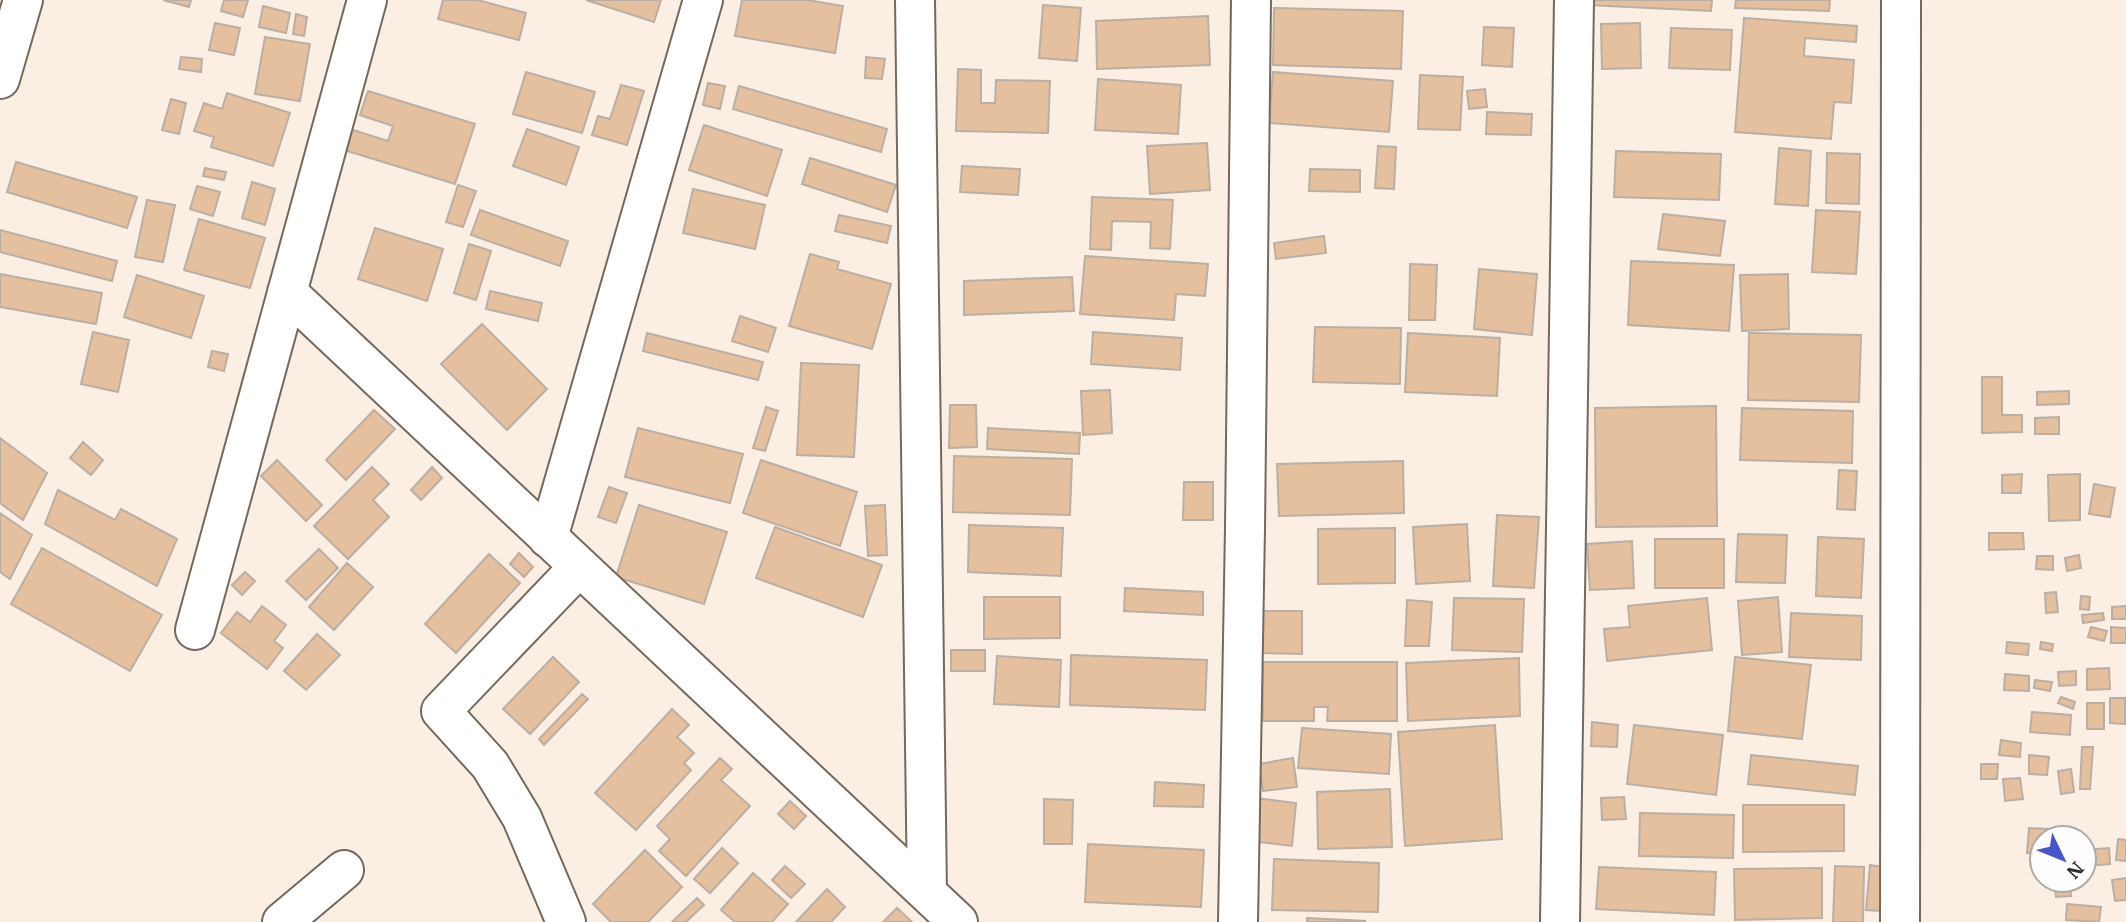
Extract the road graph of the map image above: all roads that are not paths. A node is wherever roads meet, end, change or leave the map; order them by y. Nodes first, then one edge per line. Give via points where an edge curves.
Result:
1 (23, 0) edge
2 (367, 0) edge
3 (703, 0) edge
4 (915, 0) edge
5 (1251, 0) edge
6 (1574, 0) edge
7 (1901, 0) edge
8 (0, 79) edge
9 (287, 292) junction
10 (548, 538) junction
11 (579, 567) junction
12 (194, 630) dead end
13 (344, 870) dead end
14 (927, 893) junction
15 (282, 922) edge
16 (566, 922) edge
17 (958, 922) edge
18 (1238, 922) edge
19 (1560, 922) edge
20 (1900, 922) edge

1 - 8 street
2 - 9 street
3 - 10 street
4 - 14 street
5 - 18 street
6 - 19 street
7 - 20 street
9 - 10 street
9 - 12 street
10 - 11 street
11 - 14 street
11 - 16 street via 441,711 490,765 522,818
13 - 15 street
14 - 17 street

